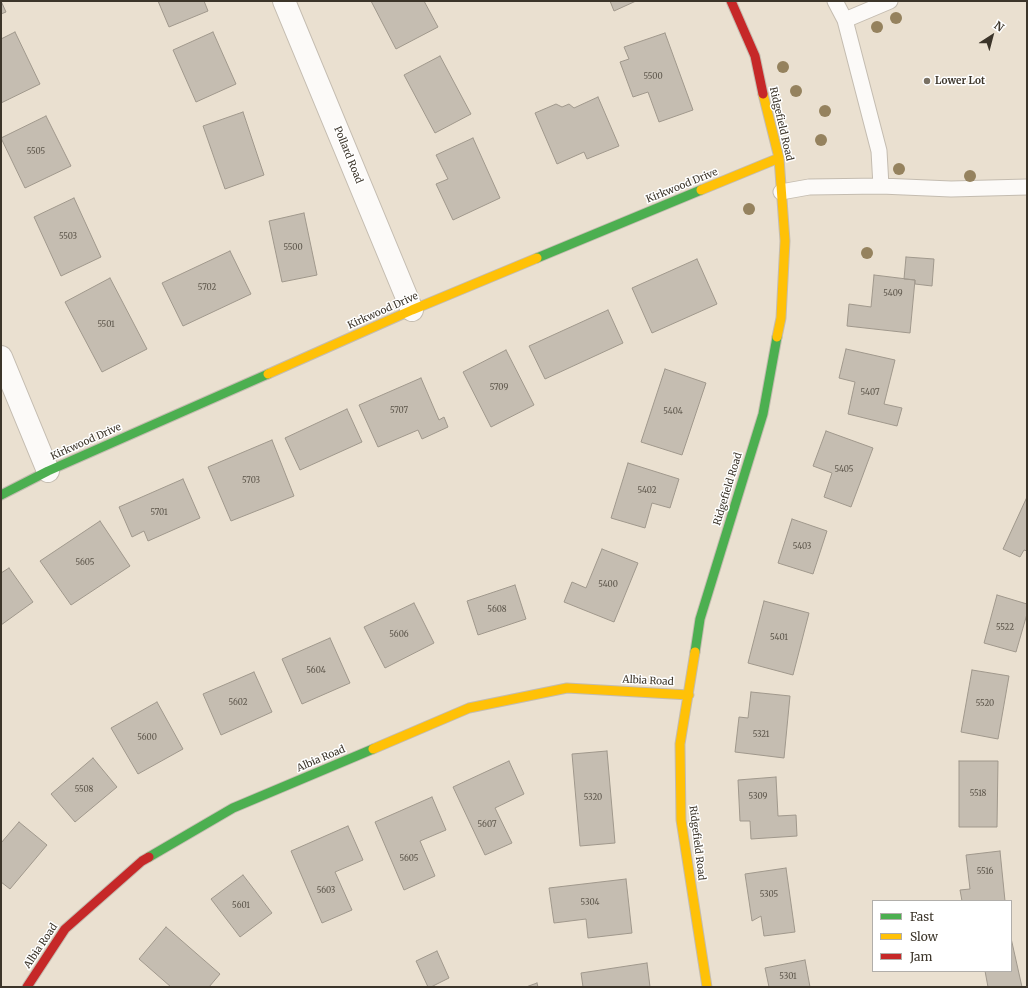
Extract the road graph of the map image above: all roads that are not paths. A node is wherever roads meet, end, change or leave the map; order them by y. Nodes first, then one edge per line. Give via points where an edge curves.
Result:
1 (284, 1) edge
2 (731, 1) edge
3 (835, 1) edge
4 (890, 1) edge
5 (845, 20) junction
6 (779, 158) junction
7 (881, 186) junction
8 (1027, 187) edge
9 (781, 192) junction
10 (412, 310) junction
11 (1, 357) edge
12 (48, 471) junction
13 (1, 495) edge
14 (689, 695) junction
15 (27, 987) edge
16 (707, 987) edge

1 - 10 street, Pollard Road
2 - 6 street, Ridgefield Road via 755,56
3 - 5 lane
4 - 5 lane
5 - 7 lane via 879,151
6 - 9 street, Ridgefield Road
6 - 10 street, Kirkwood Drive
7 - 8 lane via 951,189
7 - 9 lane via 809,187
9 - 14 street, Ridgefield Road via 785,241 779,326 763,414 700,620
10 - 12 street, Kirkwood Drive
11 - 12 street
12 - 13 street, Kirkwood Drive
14 - 15 street, Albia Road via 567,688 469,708 234,808 142,861 65,929
14 - 16 street, Ridgefield Road via 680,744 681,820

